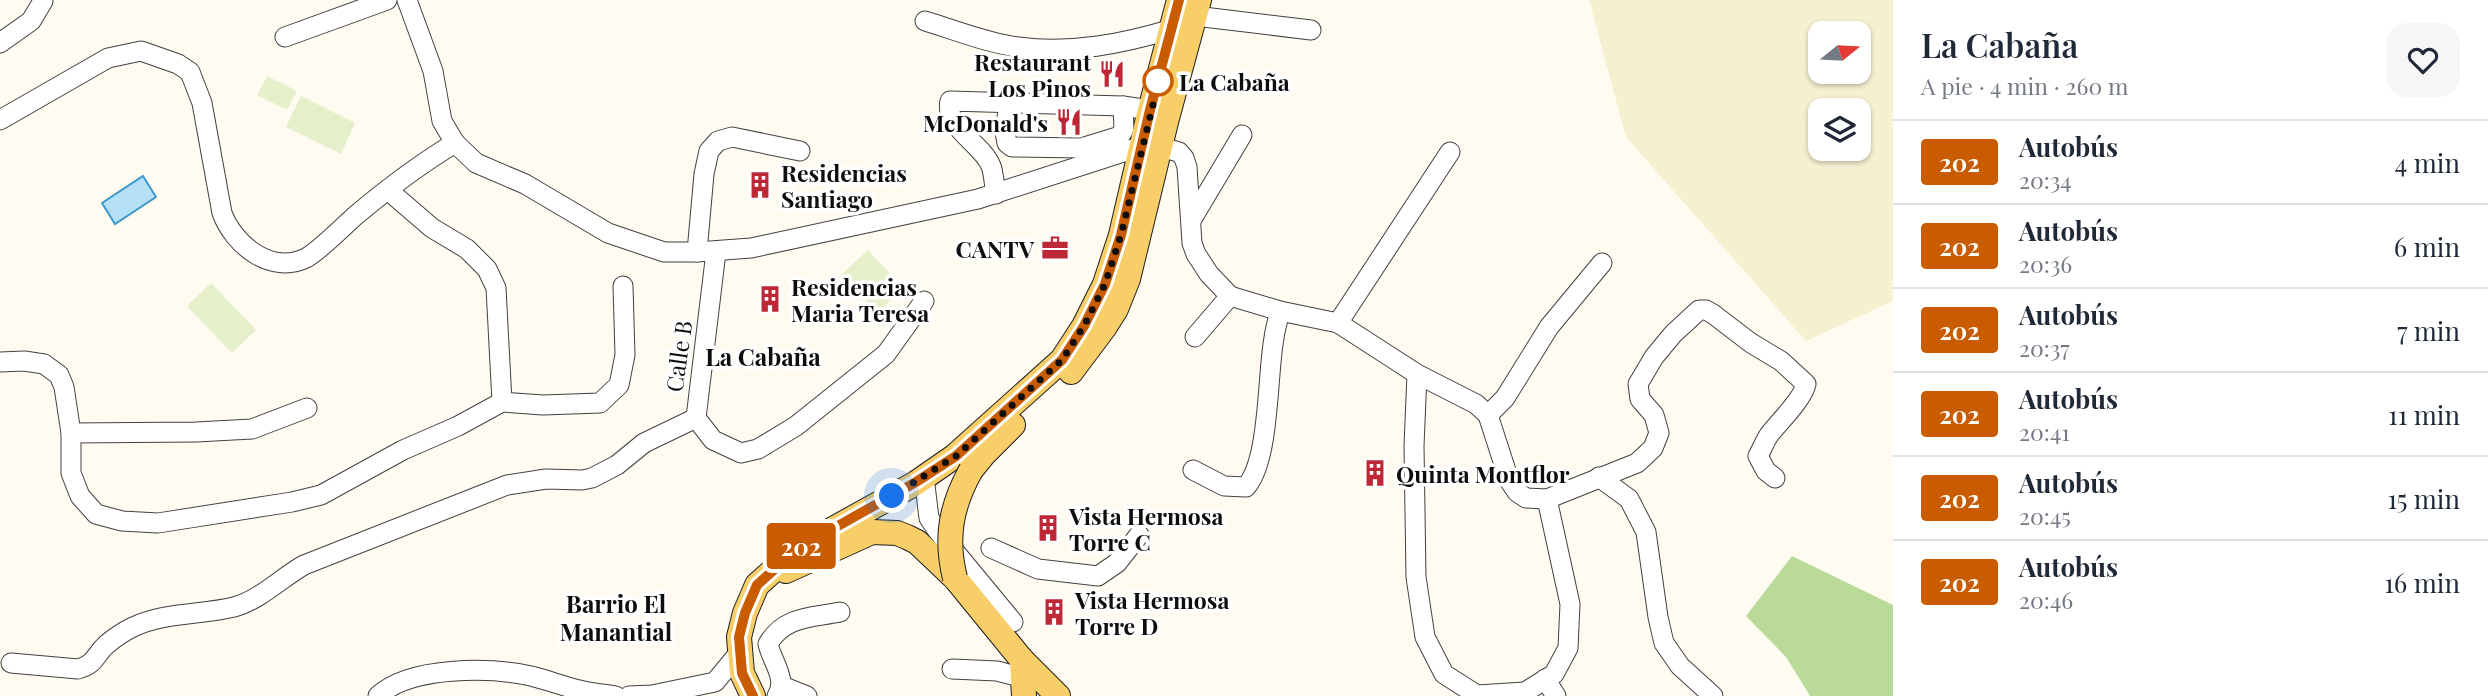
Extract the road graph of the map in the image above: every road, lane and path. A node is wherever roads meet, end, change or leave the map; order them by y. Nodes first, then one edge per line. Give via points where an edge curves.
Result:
1 (387, 0) edge
2 (43, 1) edge
3 (414, 2) edge
4 (1191, 5) edge
5 (925, 21) dead end
6 (1172, 29) junction
7 (1311, 30) dead end
8 (285, 37) dead end
9 (0, 43) edge
10 (1009, 104) junction
11 (1123, 106) junction
12 (1150, 110) junction
13 (0, 120) edge
14 (1242, 135) dead end
15 (455, 143) junction
16 (1151, 147) junction
17 (800, 151) dead end
18 (1450, 152) dead end
19 (389, 191) junction
20 (996, 194) junction
21 (1192, 219) junction
22 (707, 252) junction
23 (1602, 263) dead end
24 (623, 286) dead end
25 (1230, 296) junction
26 (924, 301) dead end
27 (1280, 311) junction
28 (1338, 323) junction
29 (1195, 337) dead end
30 (0, 362) edge
31 (1418, 374) junction
32 (502, 402) junction
33 (307, 408) dead end
34 (1488, 415) junction
35 (696, 418) junction
36 (71, 432) junction
37 (1193, 470) dead end
38 (925, 477) junction
39 (1599, 477) junction
40 (1775, 478) dead end
41 (1546, 499) junction
42 (1139, 535) dead end
43 (990, 548) dead end
44 (955, 578) junction
45 (757, 585) junction
46 (840, 612) dead end
47 (1013, 622) dead end
48 (739, 653) junction
49 (12, 663) dead end
50 (952, 669) dead end
51 (1024, 678) edge
52 (1545, 679) junction
53 (719, 689) edge
54 (779, 691) edge
55 (748, 695) edge
56 (379, 696) edge
57 (617, 696) edge
58 (629, 696) edge
59 (807, 696) edge
60 (1058, 696) edge
61 (1556, 696) edge
62 (1713, 696) edge

1 - 8 street
2 - 9 street via 31,21
3 - 15 street via 443,121
4 - 6 main road
4 - 7 street
4 - 16 main road
5 - 6 street via 1018,47 1068,49 1097,47
6 - 12 main road
10 - 11 street
10 - 11 street via 1005,137 1012,147 1081,148 1120,136
10 - 20 street via 949,102 953,121 991,164
11 - 12 street
12 - 16 main road
13 - 19 street via 108,58 141,51 190,72 202,103 222,213 228,229 255,254 279,263 306,258
14 - 21 street
15 - 19 street
15 - 22 street via 476,163 525,184 608,233 664,252
16 - 20 street
16 - 21 street via 1179,152 1186,163
16 - 38 main road via 1105,284 1062,360 956,456
16 - 44 main road, bridge via 1128,279 1116,309 1077,367 971,470 952,513 950,553
17 - 22 street, Calle B via 732,137 718,141 709,151 704,174
18 - 28 street
19 - 32 street via 487,270 496,288
20 - 22 street via 751,248
21 - 25 street via 1196,254
22 - 35 street, Calle B
23 - 34 street via 1549,327 1505,398
24 - 32 street via 625,355 620,385 600,403
25 - 27 street
25 - 29 street
26 - 35 street, Calle B via 886,354 758,449 741,453 713,440
27 - 28 street
27 - 37 street via 1255,477 1246,487 1224,486
28 - 31 street
30 - 36 street via 44,364 59,375
31 - 34 street
31 - 52 street via 1416,577 1425,637 1444,674 1478,695 1525,692
32 - 36 street via 321,495 158,523 96,514 80,496 71,473
33 - 36 street via 252,429
34 - 41 street via 1517,492 1526,498
35 - 49 street via 644,443 592,478 507,485 304,565 236,606 162,617 136,626 104,647 86,667
38 - 45 main road via 797,549
38 - 47 street via 929,518
39 - 40 street via 1637,463 1653,448 1659,433 1654,415 1640,399 1638,384 1673,334 1699,310 1706,310 1781,361 1806,384 1758,456
39 - 41 street
39 - 62 street via 1629,499 1646,531 1664,643 1680,666
41 - 52 street via 1570,604 1568,648 1554,674
42 - 43 street via 1117,562 1098,576 1038,569
44 - 45 main road via 917,542 897,533 872,532
44 - 51 main road
45 - 48 main road via 745,613
46 - 54 street via 789,622 774,634 768,645 782,676
48 - 53 street
48 - 55 main road
50 - 51 street via 997,671
51 - 60 main road
52 - 61 street
53 - 58 street
54 - 59 street
56 - 57 street via 387,688 422,675 482,671 530,676

